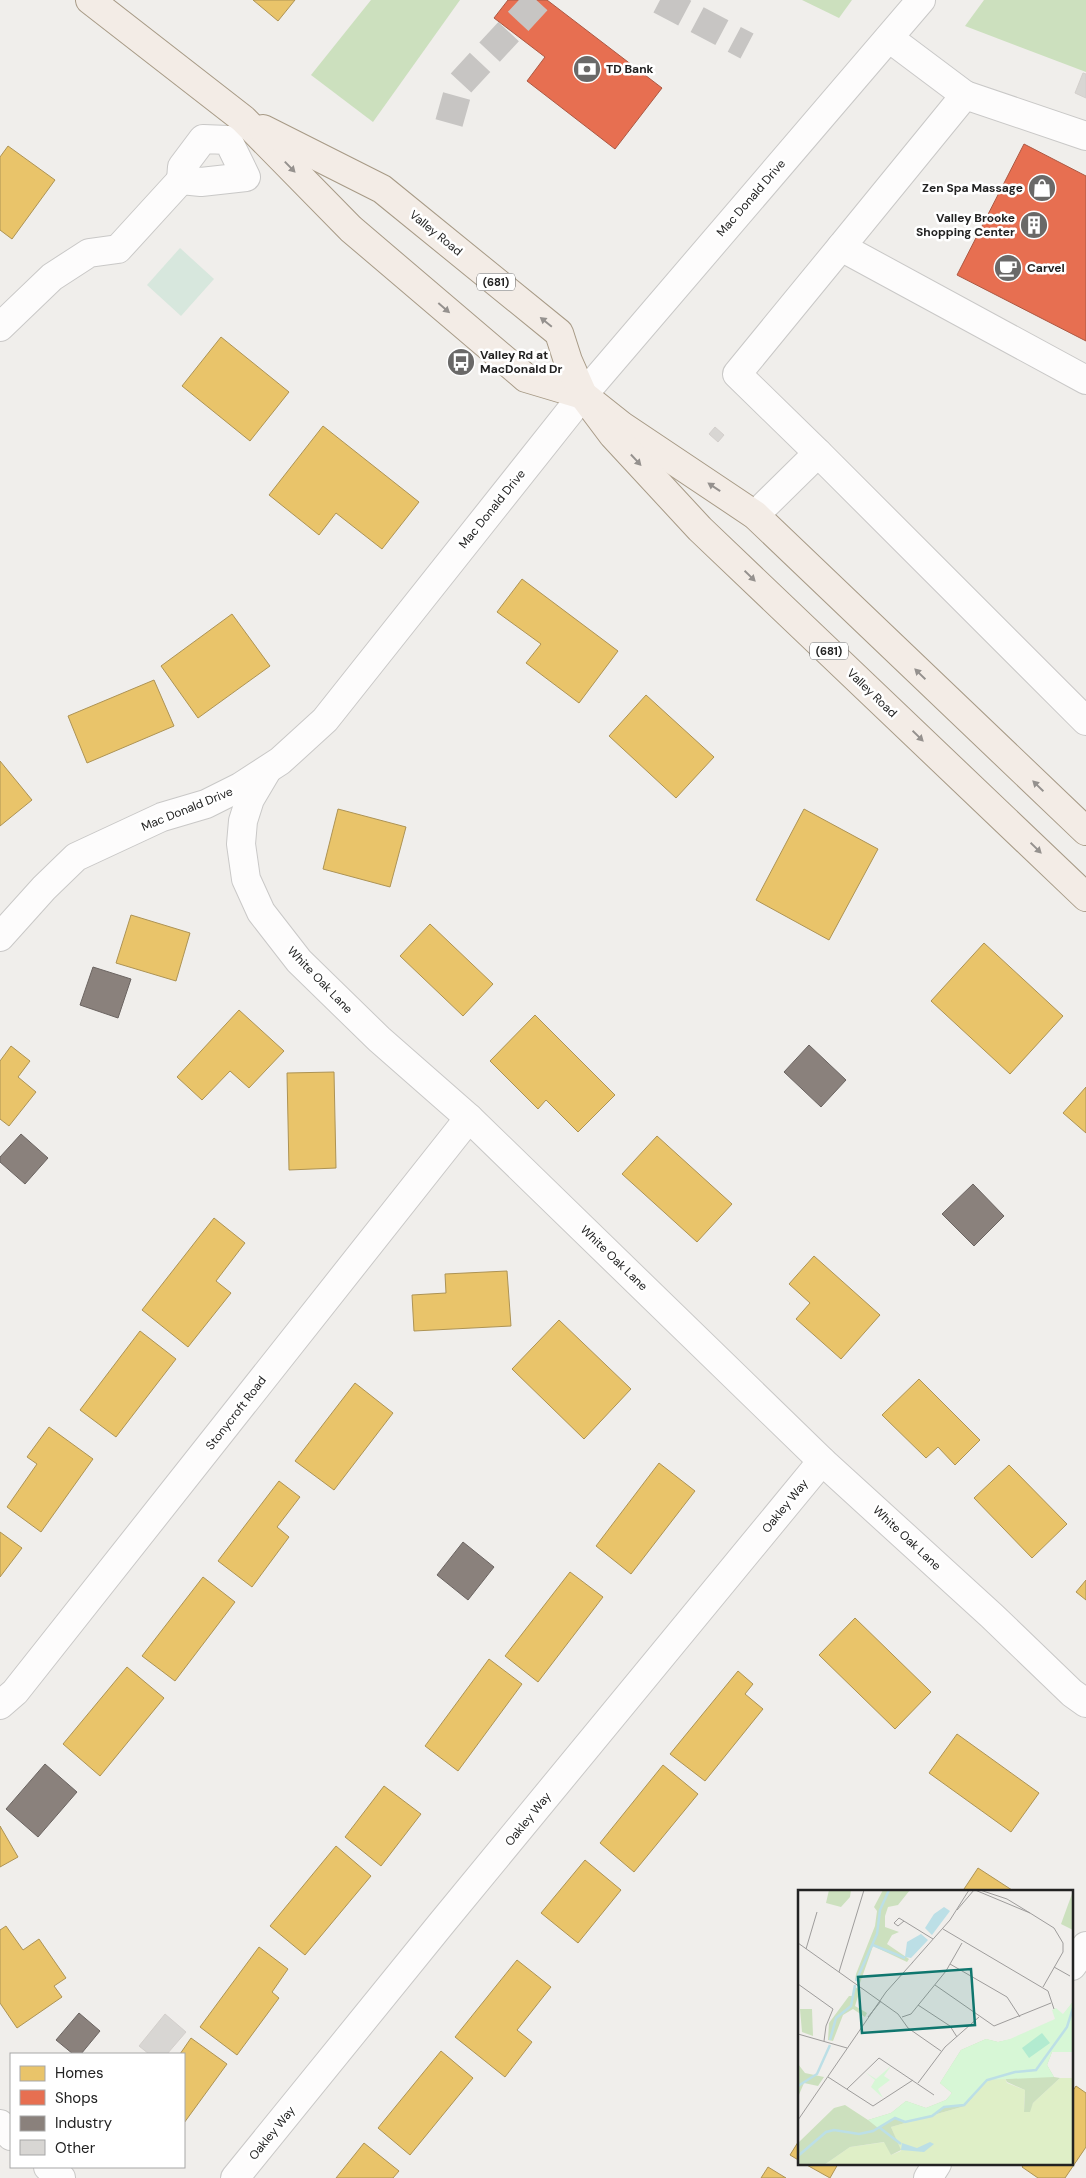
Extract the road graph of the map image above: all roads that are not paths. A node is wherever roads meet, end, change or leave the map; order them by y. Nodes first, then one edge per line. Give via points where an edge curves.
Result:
1 (90, 0) edge
2 (921, 0) edge
3 (889, 38) junction
4 (965, 95) junction
5 (236, 130) junction
6 (1086, 136) edge
7 (181, 180) junction
8 (841, 247) junction
9 (0, 327) edge
10 (1086, 380) edge
11 (583, 395) junction
12 (818, 453) junction
13 (755, 515) junction
14 (1086, 721) edge
15 (268, 768) junction
16 (1086, 831) edge
17 (1086, 897) edge
18 (0, 937) edge
19 (469, 1118) junction
20 (822, 1460) junction
21 (1086, 1703) edge
22 (0, 1705) edge
23 (1086, 1946) edge
24 (1074, 1963) edge
25 (0, 2124) edge
26 (10, 2135) edge
27 (936, 2166) edge
28 (49, 2168) edge
29 (61, 2178) edge
30 (235, 2178) edge
31 (928, 2178) edge

1 - 5 main road, Valley Road / (681)
2 - 3 street, Mac Donald Drive
3 - 4 street
3 - 11 street, Mac Donald Drive
4 - 6 street
4 - 8 street
5 - 7 street via 203,139 182,167
5 - 7 street via 246,177 201,182
5 -> 11 main road, Valley Road / (681) via 526,378
11 -> 5 main road, Valley Road / (681) via 559,333 382,189
7 - 9 street via 118,249 89,253 52,277
8 - 10 street
8 - 12 street via 738,374
13 -> 11 main road, Valley Road / (681) via 622,426
11 - 15 street, Mac Donald Drive via 325,720
11 -> 17 main road, Valley Road / (681) via 613,435 700,529
12 - 13 street
12 - 14 street
16 -> 13 main road, Valley Road / (681)
15 - 18 street, Mac Donald Drive via 206,804 162,817 76,857
15 - 19 street, White Oak Lane via 250,799 243,821 241,844 246,879 261,912 299,961 379,1039
19 - 20 street, White Oak Lane
19 - 22 street, Stonycroft Road via 15,1692
20 - 21 street, White Oak Lane via 1072,1694
20 - 30 street, Oakley Way
23 - 24 street
25 - 26 street
27 - 31 street
28 - 29 street

